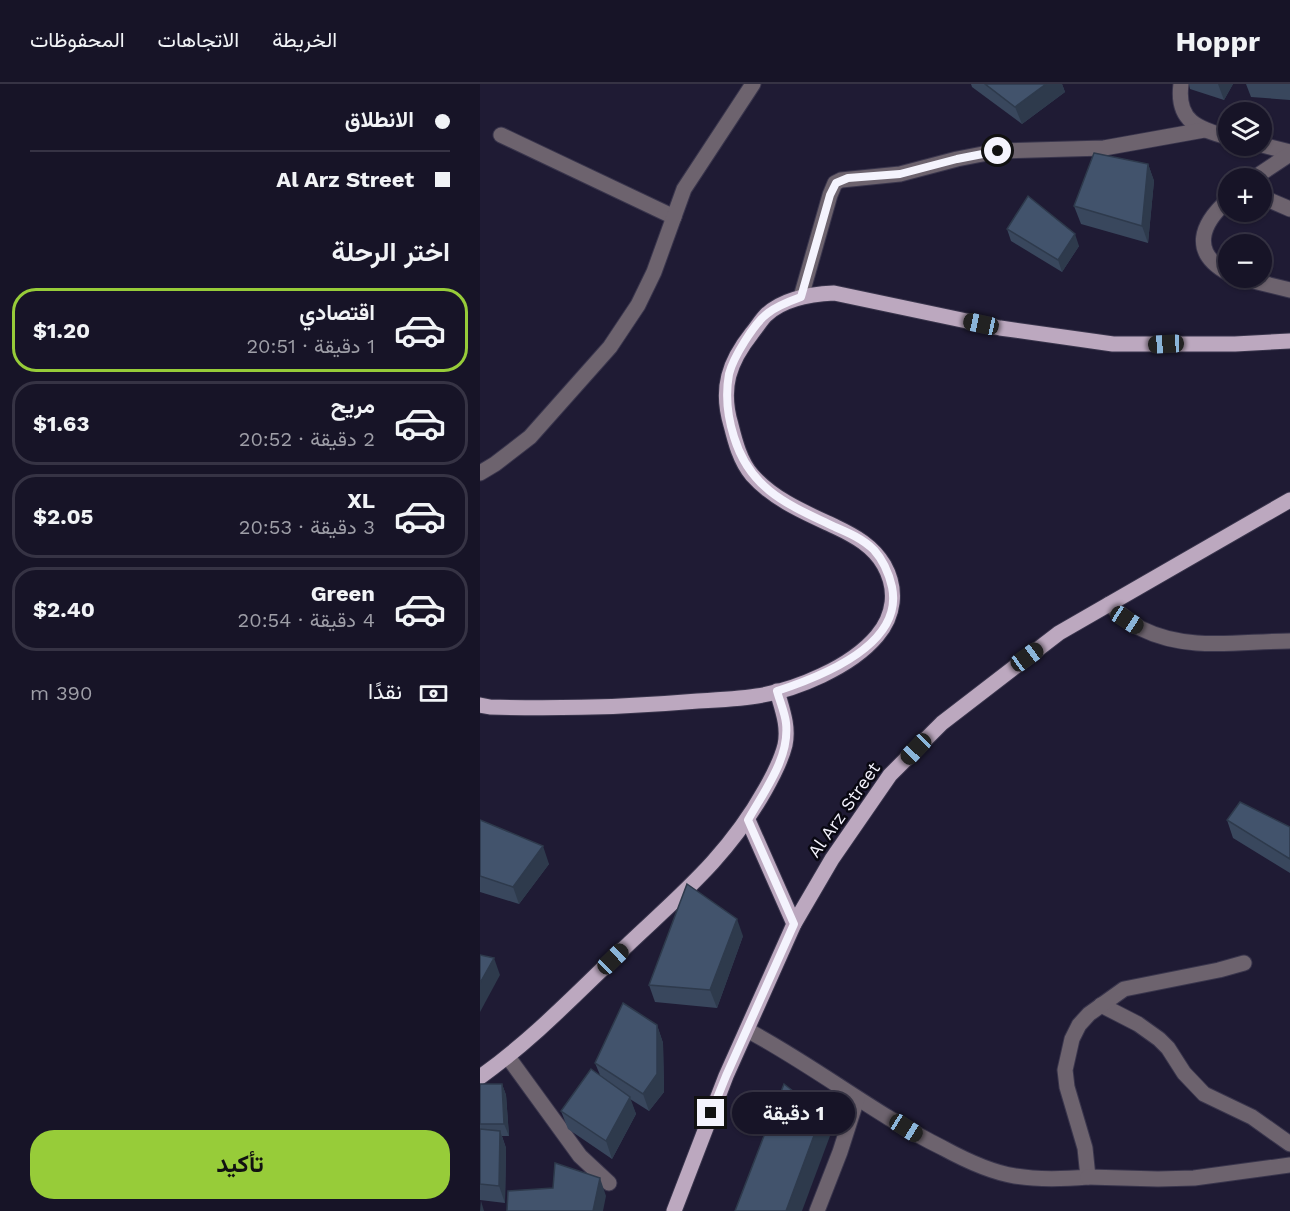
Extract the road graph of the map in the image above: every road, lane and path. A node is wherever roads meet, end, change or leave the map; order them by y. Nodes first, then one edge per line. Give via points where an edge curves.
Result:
1 (753, 84) edge
2 (1181, 84) edge
3 (1204, 130) junction
4 (1218, 134) edge
5 (501, 135) dead end
6 (1272, 148) edge
7 (1290, 153) edge
8 (1268, 168) edge
9 (1272, 201) edge
10 (1218, 209) edge
11 (1290, 209) edge
12 (674, 217) junction
13 (1218, 266) edge
14 (1272, 286) edge
15 (1290, 290) edge
16 (801, 297) junction
17 (1290, 341) edge
18 (480, 473) edge
19 (1290, 500) edge
20 (1109, 604) junction
21 (1290, 641) edge
22 (777, 691) junction
23 (480, 705) edge
24 (748, 820) junction
25 (794, 924) junction
26 (1244, 963) dead end
27 (1101, 1005) junction
28 (747, 1030) junction
29 (508, 1057) junction
30 (480, 1077) edge
31 (857, 1099) junction
32 (1290, 1144) edge
33 (1290, 1165) edge
34 (1088, 1177) junction
35 (609, 1183) dead end
36 (674, 1211) edge
37 (817, 1211) edge

1 - 12 street via 684,189
2 - 3 street via 1186,116
3 - 4 street
3 - 16 street via 1104,148 1006,150 900,174 841,180 830,195
5 - 12 street
6 - 7 street
7 - 8 street
9 - 11 street
10 - 13 street via 1209,218 1204,247
12 - 18 street via 638,305 610,347 530,437
14 - 15 street
16 - 17 main road via 834,293 1000,328 1113,344
16 - 22 main road via 767,314 732,363 727,412 735,440 751,474 782,501 856,536 874,551 885,566 893,602 883,629 867,647 813,680
19 - 20 main road, Al Arz Street
20 - 21 street via 1141,629 1169,639 1209,644
20 - 25 main road, Al Arz Street via 1059,633 942,723 890,775 832,859
22 - 23 main road via 680,703 567,709
22 - 24 main road via 786,722 784,747
24 - 25 main road
24 - 29 main road via 690,887
25 - 28 main road, Al Arz Street
26 - 27 street via 1124,989
27 - 32 street via 1160,1039 1204,1094 1252,1117
27 - 34 street via 1079,1025 1065,1070 1066,1087 1085,1148
28 - 31 street
28 - 36 main road, Al Arz Street
29 - 30 main road
29 - 35 street via 580,1156
31 - 34 street via 921,1137 990,1169 1036,1178
31 - 37 street
33 - 34 street via 1194,1178

